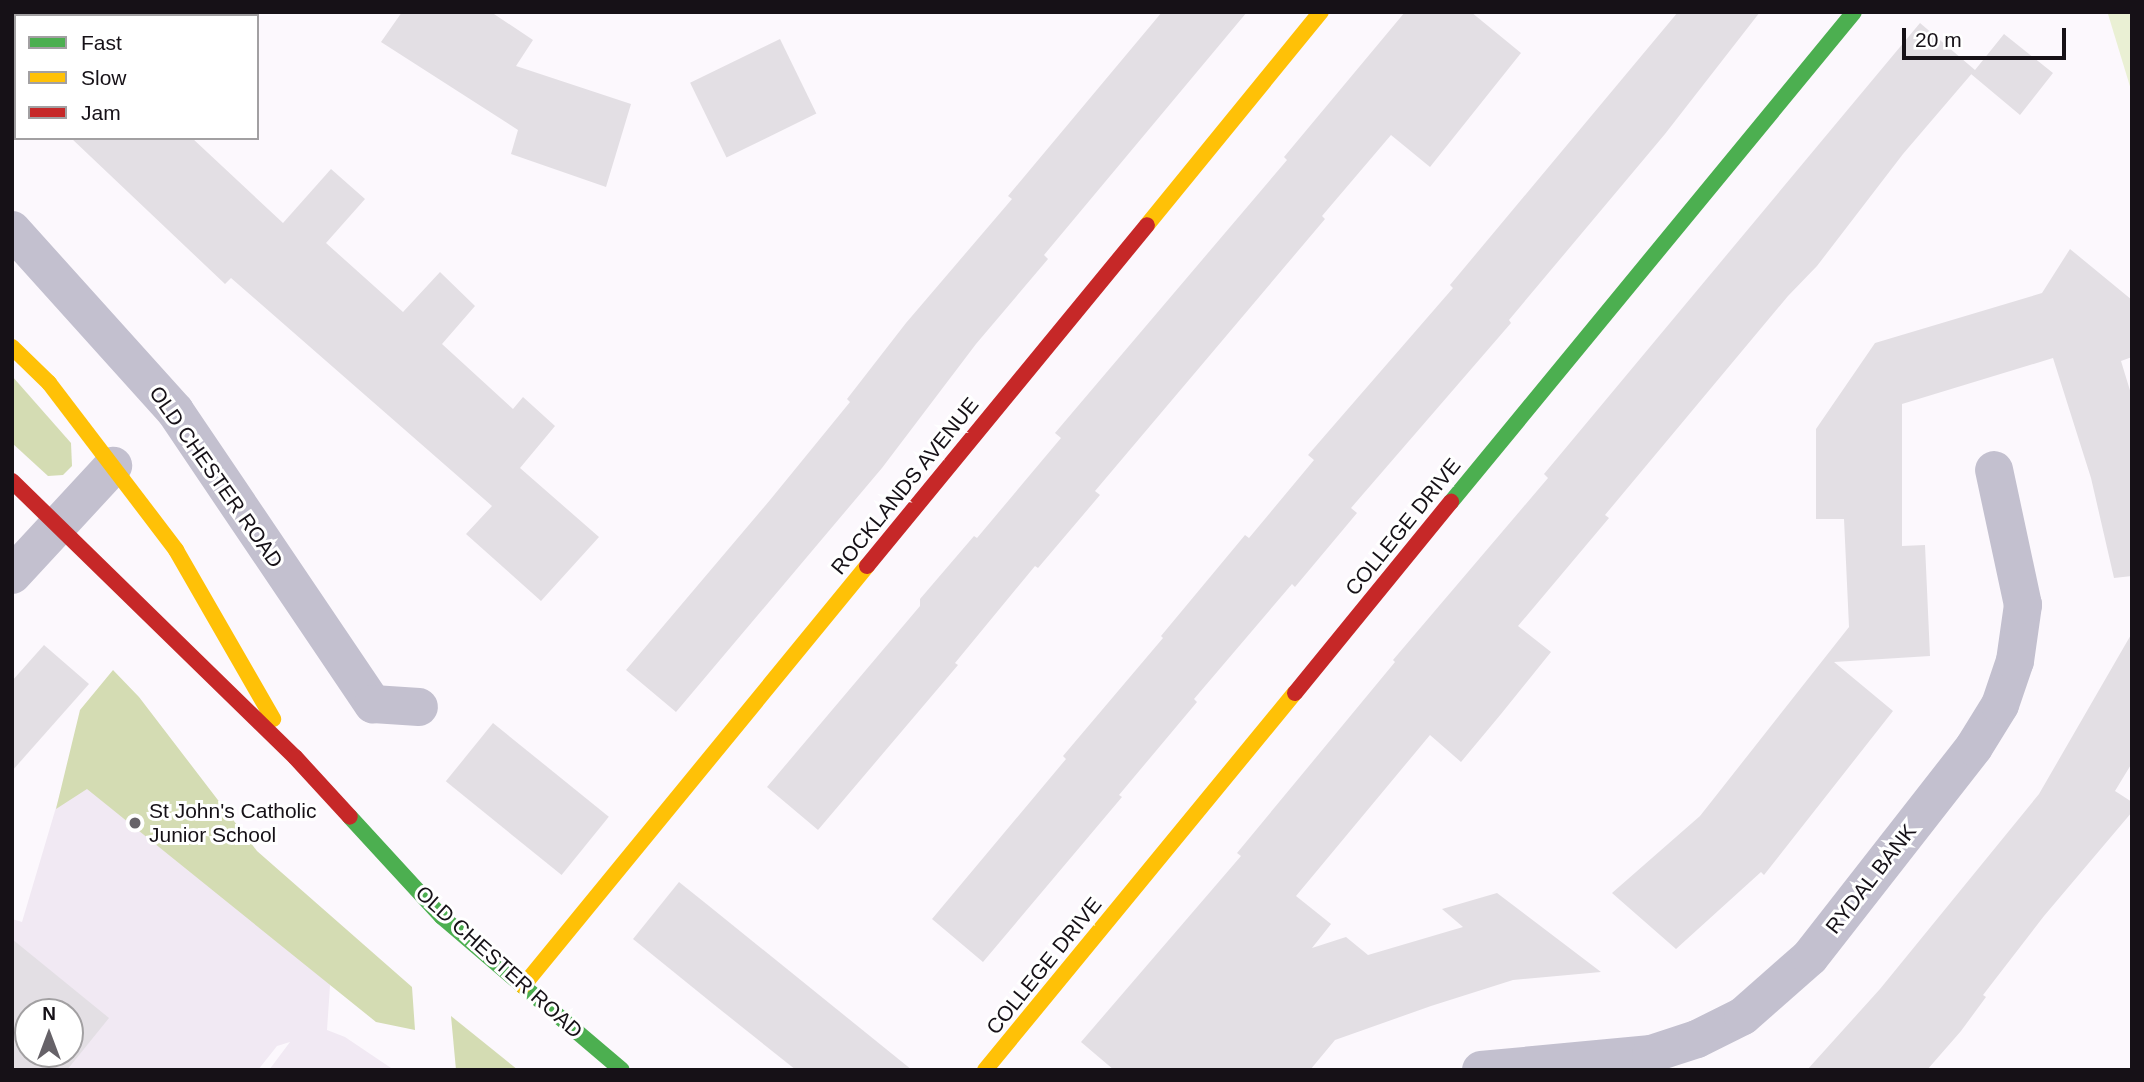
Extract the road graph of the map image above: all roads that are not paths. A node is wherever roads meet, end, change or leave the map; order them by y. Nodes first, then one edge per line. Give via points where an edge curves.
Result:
1 (1321, 12) edge
2 (1854, 12) edge
3 (12, 230) edge
4 (12, 347) edge
5 (113, 466) junction
6 (1994, 470) dead end
7 (12, 481) edge
8 (58, 524) junction
9 (12, 575) edge
10 (419, 707) dead end
11 (295, 757) junction
12 (523, 986) junction
13 (622, 1070) edge
14 (985, 1070) edge
15 (1481, 1070) edge

1 - 12 street, ROCKLANDS AVENUE
2 - 14 street, COLLEGE DRIVE
3 - 10 street, OLD CHESTER ROAD via 174,411 373,704
4 - 5 street, OLD CHESTER ROAD via 50,383
5 - 8 street
5 - 11 street, OLD CHESTER ROAD via 176,550
6 - 15 street, RYDAL BANK via 2023,605 2015,661 2000,705 1975,747 1810,957 1743,1017 1697,1039 1651,1054
7 - 8 street, OLD CHESTER ROAD
8 - 9 street
8 - 11 street, OLD CHESTER ROAD
11 - 12 street, OLD CHESTER ROAD via 442,917
12 - 13 street, OLD CHESTER ROAD

